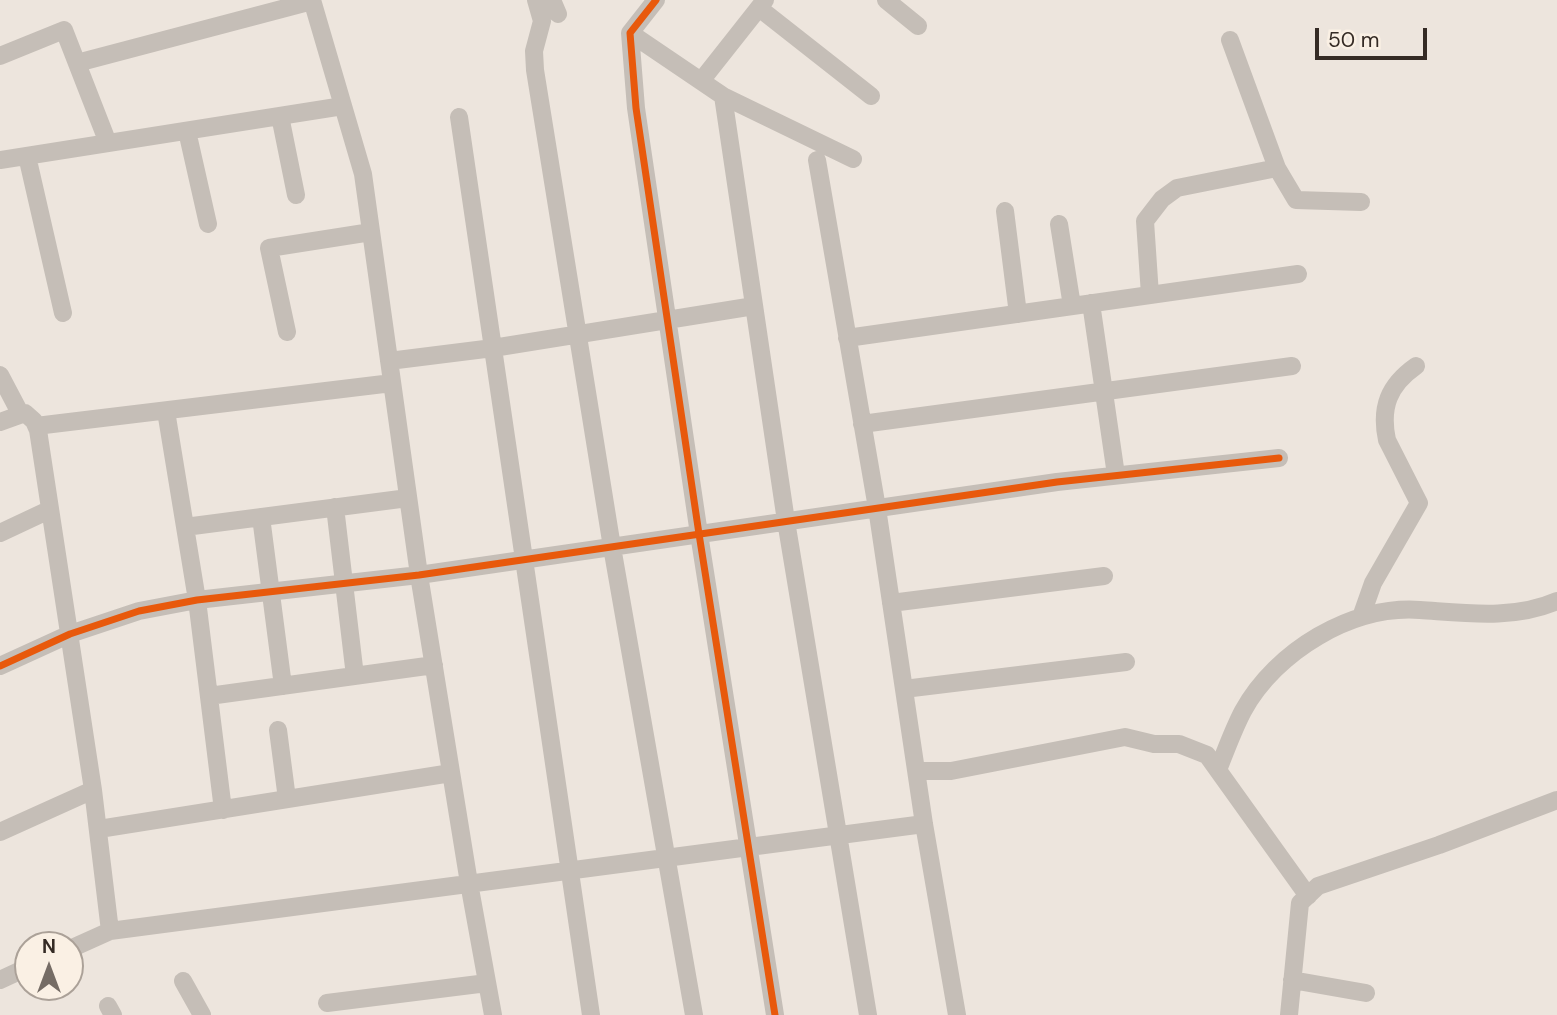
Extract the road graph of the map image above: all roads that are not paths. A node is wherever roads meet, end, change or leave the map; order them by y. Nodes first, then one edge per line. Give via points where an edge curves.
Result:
1 (536, 0) edge
2 (656, 0) edge
3 (886, 0) edge
4 (312, 1) edge
5 (762, 4) edge
6 (918, 26) dead end
7 (630, 33) junction
8 (1230, 40) dead end
9 (0, 56) edge
10 (77, 63) junction
11 (701, 81) junction
12 (723, 96) junction
13 (871, 96) dead end
14 (343, 106) junction
15 (280, 116) junction
16 (459, 117) dead end
17 (187, 131) junction
18 (108, 143) junction
19 (27, 156) junction
20 (853, 159) dead end
21 (0, 160) edge
22 (817, 160) dead end
23 (1277, 168) junction
24 (296, 195) dead end
25 (1362, 202) dead end
26 (1005, 211) dead end
27 (208, 224) dead end
28 (1059, 225) dead end
29 (371, 232) junction
30 (1298, 274) dead end
31 (1150, 295) junction
32 (1091, 303) junction
33 (754, 306) junction
34 (1072, 306) junction
35 (63, 313) dead end
36 (1018, 314) junction
37 (667, 321) junction
38 (287, 332) dead end
39 (578, 334) junction
40 (847, 338) junction
41 (494, 348) junction
42 (389, 361) junction
43 (1292, 366) dead end
44 (1416, 366) dead end
45 (0, 375) edge
46 (392, 383) junction
47 (1104, 391) junction
48 (166, 411) junction
49 (20, 413) junction
50 (0, 422) edge
51 (862, 424) junction
52 (36, 426) junction
53 (1279, 457) dead end
54 (1116, 475) junction
55 (408, 498) junction
56 (335, 507) junction
57 (877, 508) junction
58 (48, 510) junction
59 (261, 517) junction
60 (786, 521) junction
61 (185, 527) junction
62 (0, 533) edge
63 (699, 534) junction
64 (612, 547) junction
65 (525, 561) junction
66 (419, 575) junction
67 (1104, 576) dead end
68 (345, 584) junction
69 (272, 593) junction
70 (197, 600) junction
71 (1557, 601) edge
72 (891, 603) junction
73 (1362, 617) junction
74 (71, 634) junction
75 (1126, 662) dead end
76 (434, 665) junction
77 (0, 666) edge
78 (355, 676) junction
79 (283, 686) junction
80 (904, 689) junction
81 (209, 696) junction
82 (278, 730) dead end
83 (1218, 770) junction
84 (917, 771) junction
85 (451, 773) junction
86 (93, 790) junction
87 (288, 799) junction
88 (1557, 800) edge
89 (223, 810) junction
90 (924, 824) junction
91 (99, 829) junction
92 (0, 832) edge
93 (839, 835) junction
94 (750, 846) junction
95 (666, 858) junction
96 (569, 870) junction
97 (469, 883) junction
98 (1308, 896) junction
99 (110, 931) junction
100 (84, 942) edge
101 (1292, 980) junction
102 (183, 981) dead end
103 (487, 983) junction
104 (1366, 993) dead end
105 (327, 1003) dead end
106 (202, 1015) edge
107 (493, 1015) edge
108 (591, 1015) edge
109 (694, 1015) edge
110 (775, 1015) edge
111 (868, 1015) edge
112 (957, 1015) edge
113 (1289, 1015) edge

1 - 39 street via 542,21 534,51 535,70
2 - 7 street
3 - 6 street
4 - 10 street
4 - 14 street
5 - 11 street
5 - 13 street
7 - 11 street
7 - 37 street via 636,108
8 - 23 street
9 - 10 street via 65,30
10 - 18 street
11 - 12 street
12 - 20 street
12 - 33 street
14 - 15 street
14 - 29 street via 363,174
15 - 17 street
15 - 24 street
16 - 41 street
17 - 18 street
17 - 27 street
18 - 19 street
19 - 21 street
19 - 35 street
22 - 40 street
23 - 25 street via 1296,200
23 - 31 street via 1177,188 1162,198 1145,221
26 - 36 street
28 - 34 street
29 - 38 street via 269,248
29 - 42 street
30 - 31 street
31 - 32 street
32 - 34 street
32 - 47 street
33 - 37 street
33 - 60 street
34 - 36 street
36 - 40 street
37 - 39 street
37 - 63 street
39 - 41 street
39 - 64 street
40 - 51 street
41 - 42 street
41 - 65 street
42 - 46 street
43 - 47 street
44 - 73 street via 1401,376 1389,395 1385,429 1419,503 1373,583
45 - 49 street
46 - 48 street
46 - 55 street
47 - 51 street
47 - 54 street
48 - 52 street
48 - 61 street
49 - 50 street
49 - 52 street via 25,412
51 - 57 street
52 - 58 street
53 - 54 street
54 - 57 street
55 - 56 street
55 - 66 street
56 - 59 street
56 - 68 street
57 - 60 street
57 - 72 street
58 - 62 street
58 - 74 street
59 - 61 street
59 - 69 street
60 - 63 street
60 - 93 street
61 - 70 street
63 - 64 street
63 - 94 street
64 - 65 street
64 - 95 street
65 - 66 street
65 - 96 street
66 - 68 street
66 - 76 street
67 - 72 street
68 - 69 street
68 - 78 street
69 - 70 street
69 - 79 street
70 - 74 street via 139,611
70 - 81 street
71 - 73 street via 1526,611 1452,614 1397,610
72 - 80 street
73 - 83 street via 1327,629 1277,667 1244,709
74 - 77 street
74 - 86 street
75 - 80 street
76 - 78 street
76 - 85 street
78 - 79 street
79 - 81 street
80 - 84 street
81 - 89 street
82 - 87 street
83 - 84 street via 1207,755 1179,744 1125,737 951,771
83 - 98 street
84 - 90 street
85 - 87 street
85 - 97 street
86 - 91 street
86 - 92 street
87 - 89 street
88 - 98 street via 1318,886
89 - 91 street
90 - 93 street
90 - 112 street
91 - 99 street
93 - 94 street
93 - 111 street
94 - 95 street
94 - 110 street
95 - 96 street
95 - 109 street
96 - 97 street
96 - 108 street
97 - 99 street
97 - 103 street
98 - 101 street via 1300,903
99 - 100 street
101 - 104 street
101 - 113 street
102 - 106 street
103 - 105 street
103 - 107 street

